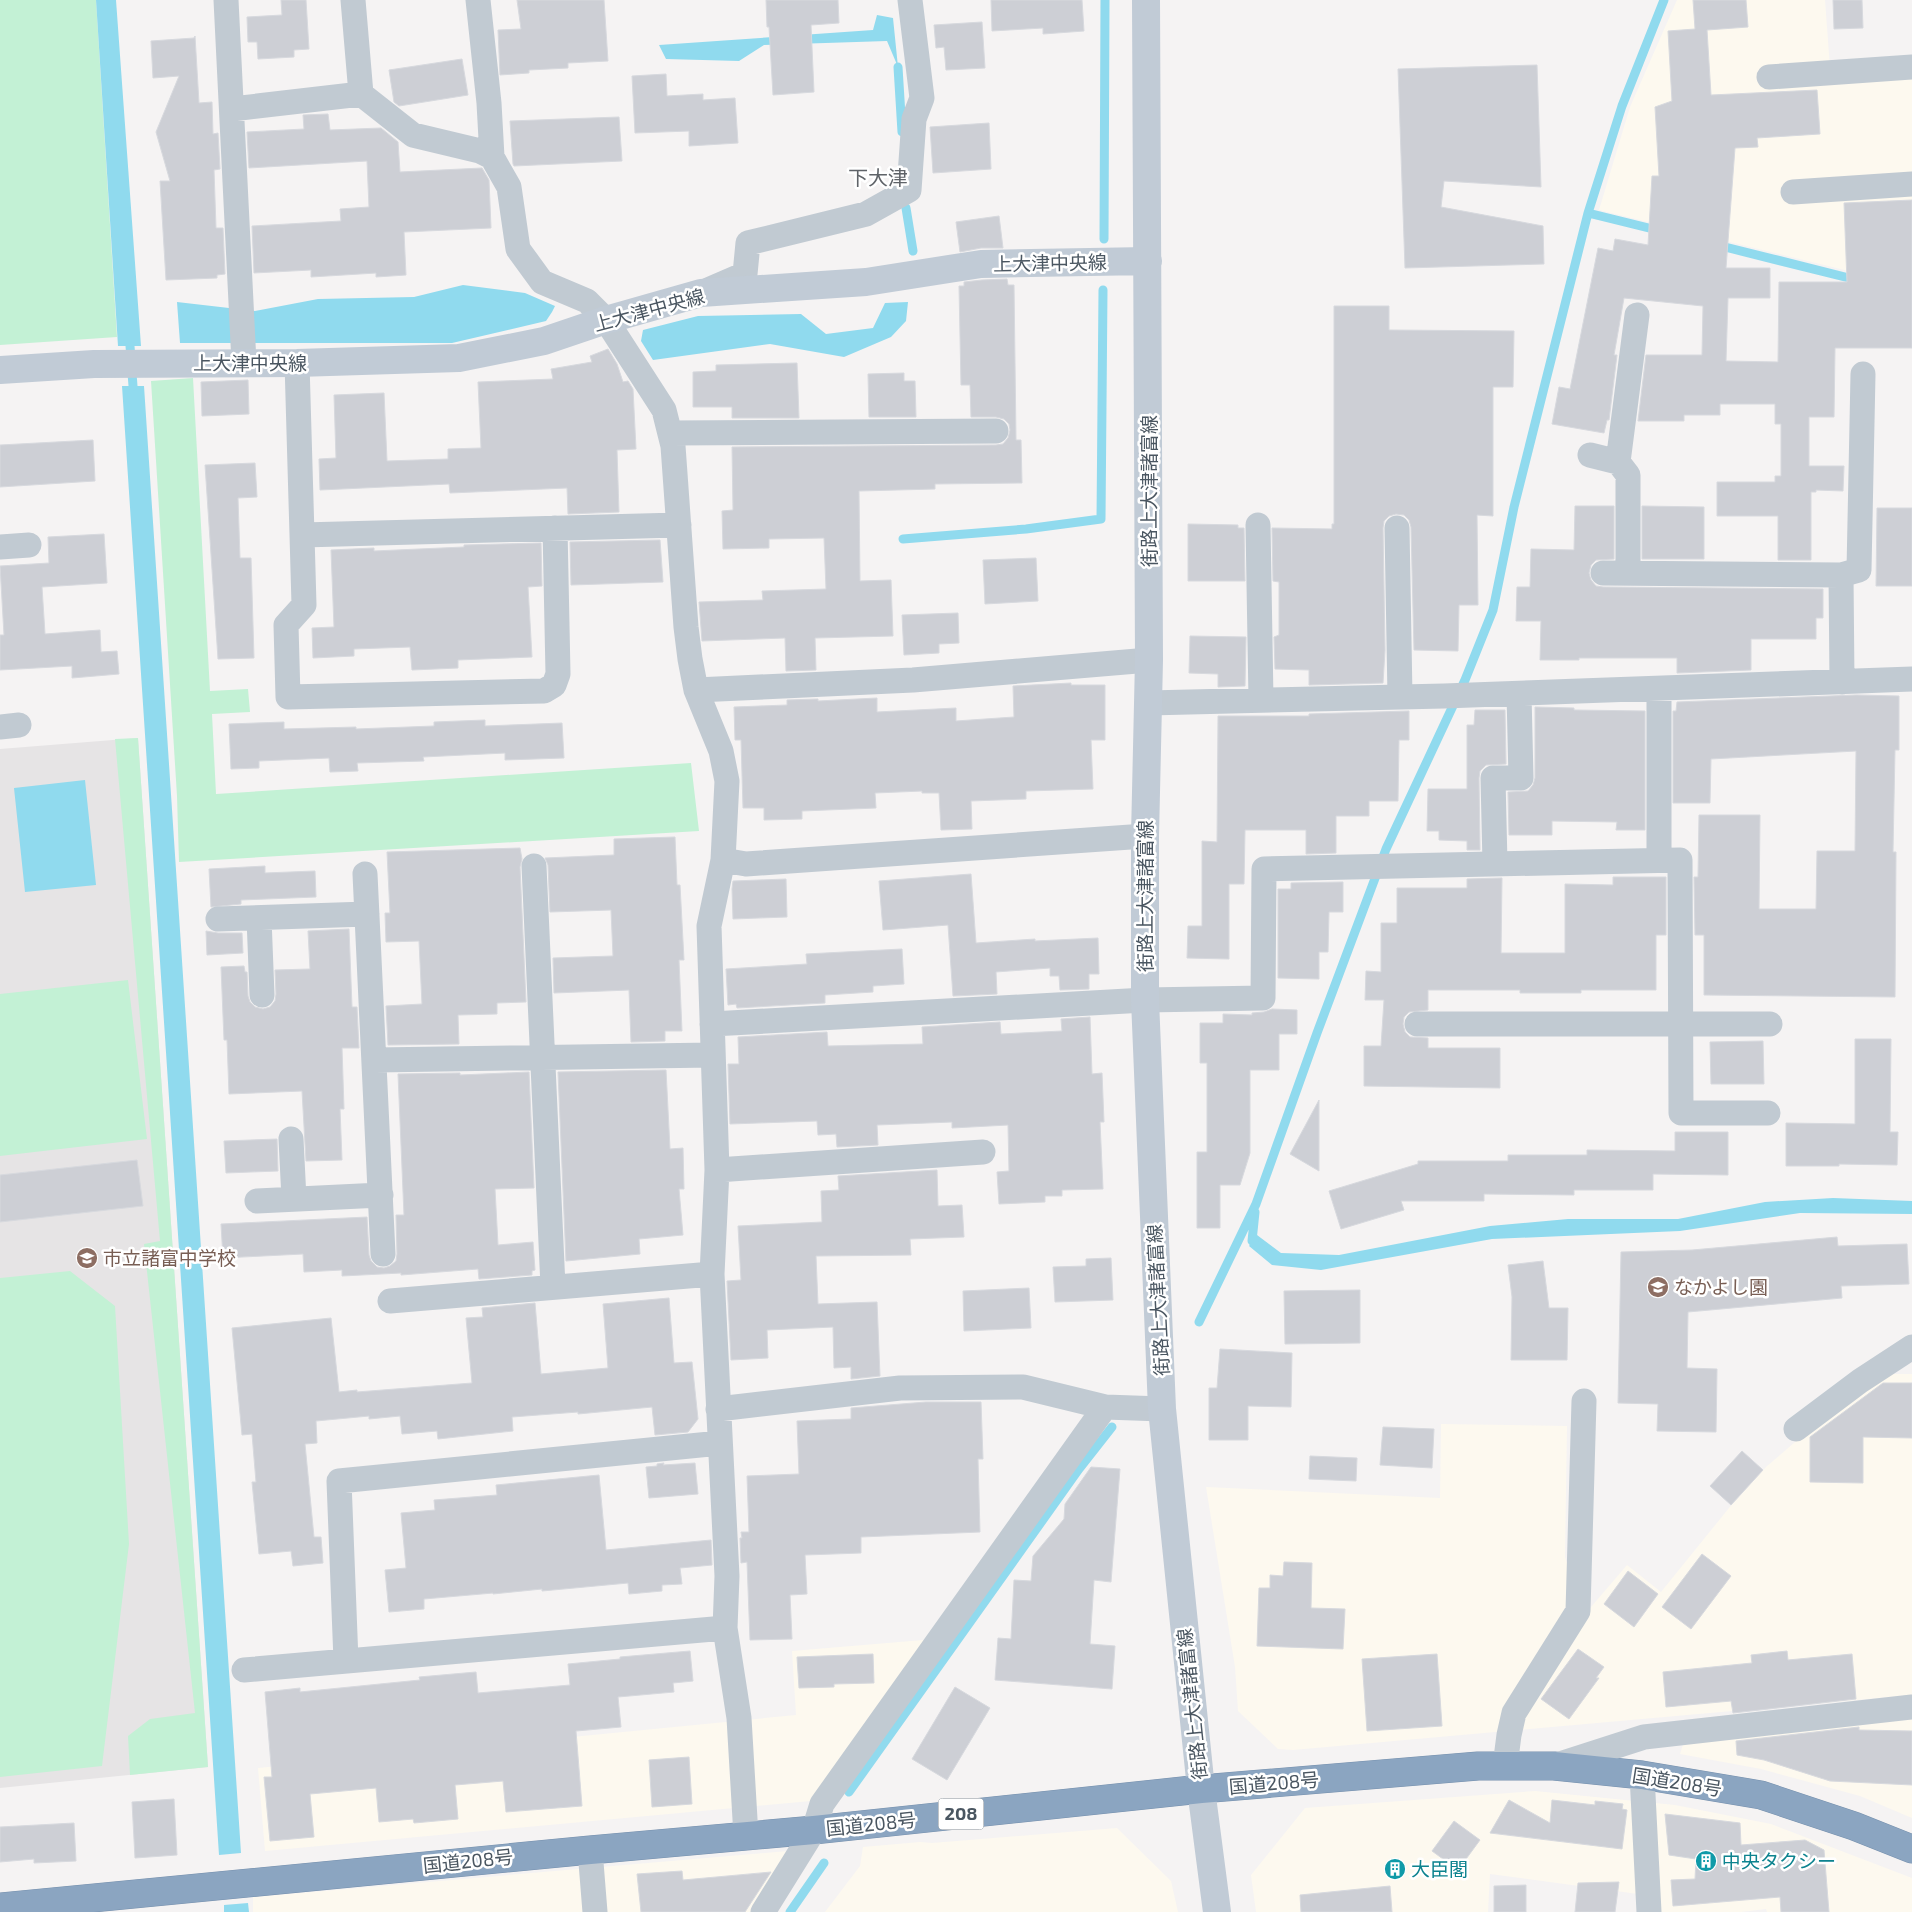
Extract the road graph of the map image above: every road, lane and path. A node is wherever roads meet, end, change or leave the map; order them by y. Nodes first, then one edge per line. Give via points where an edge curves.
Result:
1 (226, 0) edge
2 (352, 0) edge
3 (478, 0) edge
4 (910, 0) edge
5 (1146, 0) edge
6 (1912, 66) edge
7 (1769, 77) dead end
8 (361, 94) junction
9 (232, 109) junction
10 (492, 157) junction
11 (1912, 184) edge
12 (1793, 192) dead end
13 (1148, 261) junction
14 (701, 293) junction
15 (1637, 315) dead end
16 (606, 320) junction
17 (244, 363) junction
18 (297, 363) junction
19 (0, 370) edge
20 (1863, 374) dead end
21 (996, 431) dead end
22 (670, 433) junction
23 (1590, 455) dead end
24 (1618, 462) junction
25 (679, 525) junction
26 (1258, 525) dead end
27 (555, 528) junction
28 (1397, 528) dead end
29 (302, 535) junction
30 (29, 545) dead end
31 (0, 547) edge
32 (1603, 574) dead end
33 (1628, 574) junction
34 (1841, 574) junction
35 (1149, 660) junction
36 (1912, 679) edge
37 (1842, 682) junction
38 (1660, 689) junction
39 (696, 690) junction
40 (1519, 694) junction
41 (1400, 697) junction
42 (1262, 700) junction
43 (1148, 703) junction
44 (1145, 836) junction
45 (723, 860) junction
46 (1659, 860) junction
47 (1495, 864) junction
48 (534, 866) dead end
49 (365, 874) dead end
50 (367, 914) junction
51 (258, 918) junction
52 (218, 919) dead end
53 (262, 995) dead end
54 (1145, 1000) junction
55 (712, 1024) junction
56 (1417, 1024) dead end
57 (1681, 1024) junction
58 (1770, 1024) dead end
59 (713, 1055) junction
60 (543, 1057) junction
61 (375, 1060) junction
62 (1768, 1112) dead end
63 (291, 1139) dead end
64 (983, 1152) dead end
65 (717, 1170) junction
66 (380, 1195) junction
67 (294, 1199) junction
68 (257, 1201) dead end
69 (383, 1254) dead end
70 (712, 1274) junction
71 (553, 1287) junction
72 (390, 1301) dead end
73 (1912, 1347) edge
74 (1584, 1401) dead end
75 (1105, 1407) junction
76 (1162, 1409) junction
77 (718, 1410) junction
78 (1796, 1429) dead end
79 (720, 1443) junction
80 (725, 1628) junction
81 (346, 1661) junction
82 (244, 1670) dead end
83 (1912, 1707) edge
84 (1506, 1766) junction
85 (1554, 1766) junction
86 (1642, 1775) junction
87 (1201, 1789) junction
88 (814, 1830) junction
89 (746, 1836) junction
90 (1912, 1849) edge
91 (590, 1850) junction
92 (0, 1907) edge
93 (595, 1912) edge
94 (762, 1912) edge
95 (1217, 1912) edge
96 (1650, 1912) edge

1 - 9 street
2 - 8 street
3 - 10 street
4 - 14 street via 922,98 914,119 909,190 866,214 748,243 745,274
5 - 13 street, 街路上大津諸富線
6 - 7 street
8 - 9 street
8 - 10 street via 413,136 480,151
9 - 17 street
10 - 16 street via 508,187 518,249 542,282 587,301
11 - 12 street
13 - 14 street, 上大津中央線 via 981,264 866,282
13 - 35 street, 街路上大津諸富線
14 - 16 street, 上大津中央線
15 - 24 street
16 - 18 street, 上大津中央線 via 544,340 460,358
16 - 22 street via 664,410
17 - 18 street, 上大津中央線
17 - 19 street, 上大津中央線 via 112,364
18 - 29 street
20 - 34 street via 1859,570
21 - 22 street
22 - 25 street
23 - 24 street
24 - 33 street via 1628,474
25 - 27 street
25 - 39 street via 686,627
26 - 42 street
27 - 29 street
27 - 29 street via 558,674 554,685 544,691 288,697 286,625 304,606
28 - 41 street
30 - 31 street
32 - 33 street
33 - 34 street
34 - 37 street
35 - 39 street via 913,680
35 - 43 street, 街路上大津諸富線
36 - 37 street
37 - 38 street
38 - 40 street
38 - 46 street
39 - 45 street via 721,751 727,781
40 - 41 street
40 - 47 street via 1521,778 1493,778
41 - 42 street
42 - 43 street
43 - 44 street, 街路上大津諸富線
44 - 45 street via 746,864
44 - 54 street, 街路上大津諸富線
45 - 55 street via 709,926
46 - 47 street
46 - 57 street via 1680,860
47 - 54 street via 1264,869 1263,998
48 - 60 street
49 - 50 street
50 - 51 street
50 - 61 street
51 - 52 street
51 - 53 street
54 - 55 street
54 - 76 street, 街路上大津諸富線
55 - 59 street
56 - 57 street
57 - 58 street
57 - 62 street via 1681,1112
59 - 60 street
59 - 65 street
60 - 61 street
60 - 71 street
61 - 66 street
63 - 67 street
64 - 65 street
65 - 70 street
66 - 67 street
66 - 69 street
67 - 68 street
70 - 71 street
70 - 77 street
71 - 72 street
73 - 78 street via 1860,1380
74 - 84 street via 1578,1611 1514,1713
75 - 76 street
75 - 77 street via 1023,1387 900,1388
75 - 88 street via 822,1804
76 - 87 street, 街路上大津諸富線
77 - 79 street
79 - 80 street via 727,1592
79 - 81 street via 339,1480
80 - 81 street
80 - 89 street via 739,1718
81 - 82 street
83 - 85 street via 1644,1737
84 - 85 highway, 国道208号 / 208
84 - 87 highway, 国道208号 / 208
85 - 86 highway, 国道208号 / 208
86 - 90 highway, 国道208号 / 208 via 1761,1795
86 - 96 street
87 - 88 highway, 国道208号 / 208
87 - 95 street, 街路上大津諸富線
88 - 89 highway, 国道208号 / 208
88 - 94 street
89 - 91 highway, 国道208号 / 208
91 - 92 highway, 国道208号 / 208
91 - 93 street

